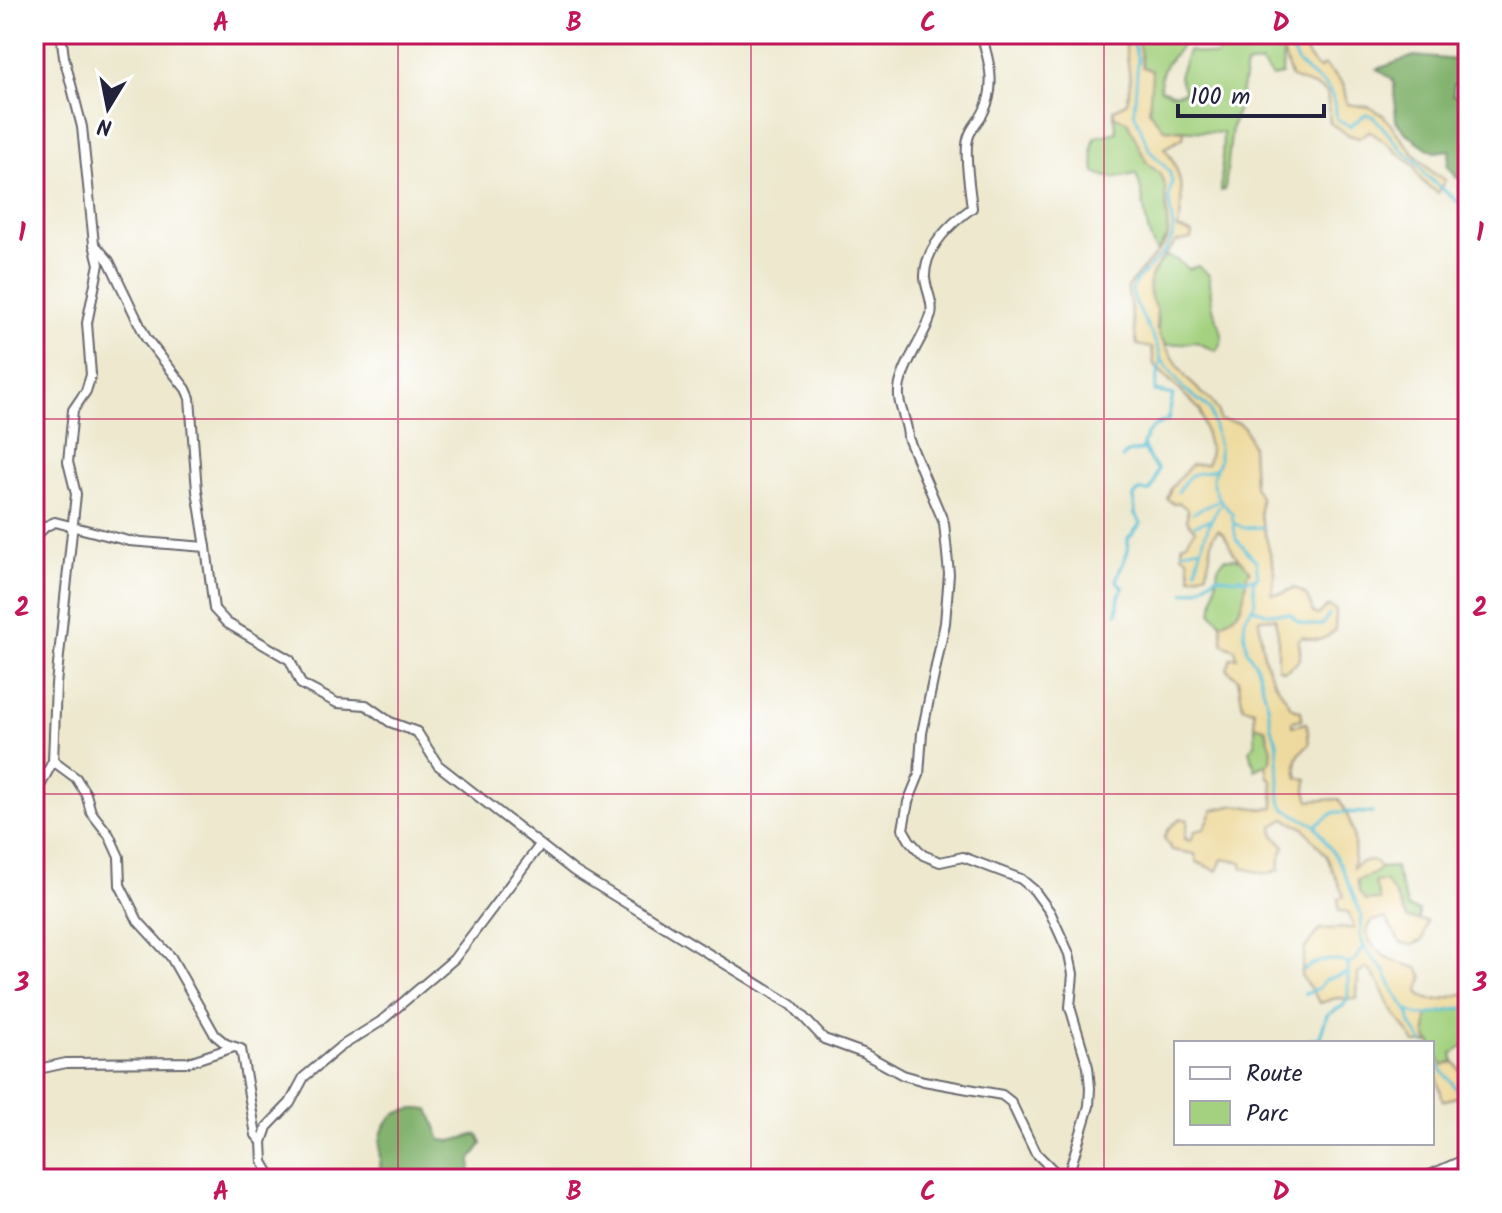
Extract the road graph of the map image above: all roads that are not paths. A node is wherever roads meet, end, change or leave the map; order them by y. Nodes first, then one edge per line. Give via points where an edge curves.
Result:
1 (61, 34) edge
2 (981, 34) edge
3 (94, 244) junction
4 (71, 526) junction
5 (34, 538) edge
6 (206, 547) junction
7 (53, 761) junction
8 (34, 807) edge
9 (540, 845) junction
10 (234, 1047) junction
11 (34, 1070) edge
12 (262, 1142) junction
13 (1468, 1158) edge
14 (273, 1179) edge
15 (1064, 1179) edge
16 (1421, 1179) edge

1 - 3 street via 82,127
2 - 15 street via 992,81 967,145 972,208 953,222 928,257 925,279 931,314 912,352 898,400 915,459 944,523 949,574 919,775 903,829 923,855 940,862 963,857 1021,879 1050,912 1069,954 1070,1007 1090,1088
3 - 4 street via 99,264 87,323 91,375 73,410 69,449 76,494
3 - 6 street via 109,261 146,338 190,398
4 - 5 street via 55,522
4 - 6 street via 129,541
4 - 7 street
6 - 9 street via 214,609 227,623 290,660 301,684 337,703 366,705 417,732 438,765
7 - 8 street
7 - 10 street via 76,778 91,812 109,835 119,857 120,885 138,921 171,957 215,1035
9 - 12 street via 454,959 304,1077
9 - 15 street via 792,1005 824,1039 903,1075 1002,1095 1011,1102 1035,1152
10 - 11 street via 189,1062 66,1063
10 - 12 street via 244,1057 256,1135
12 - 14 street via 263,1162
13 - 16 street

